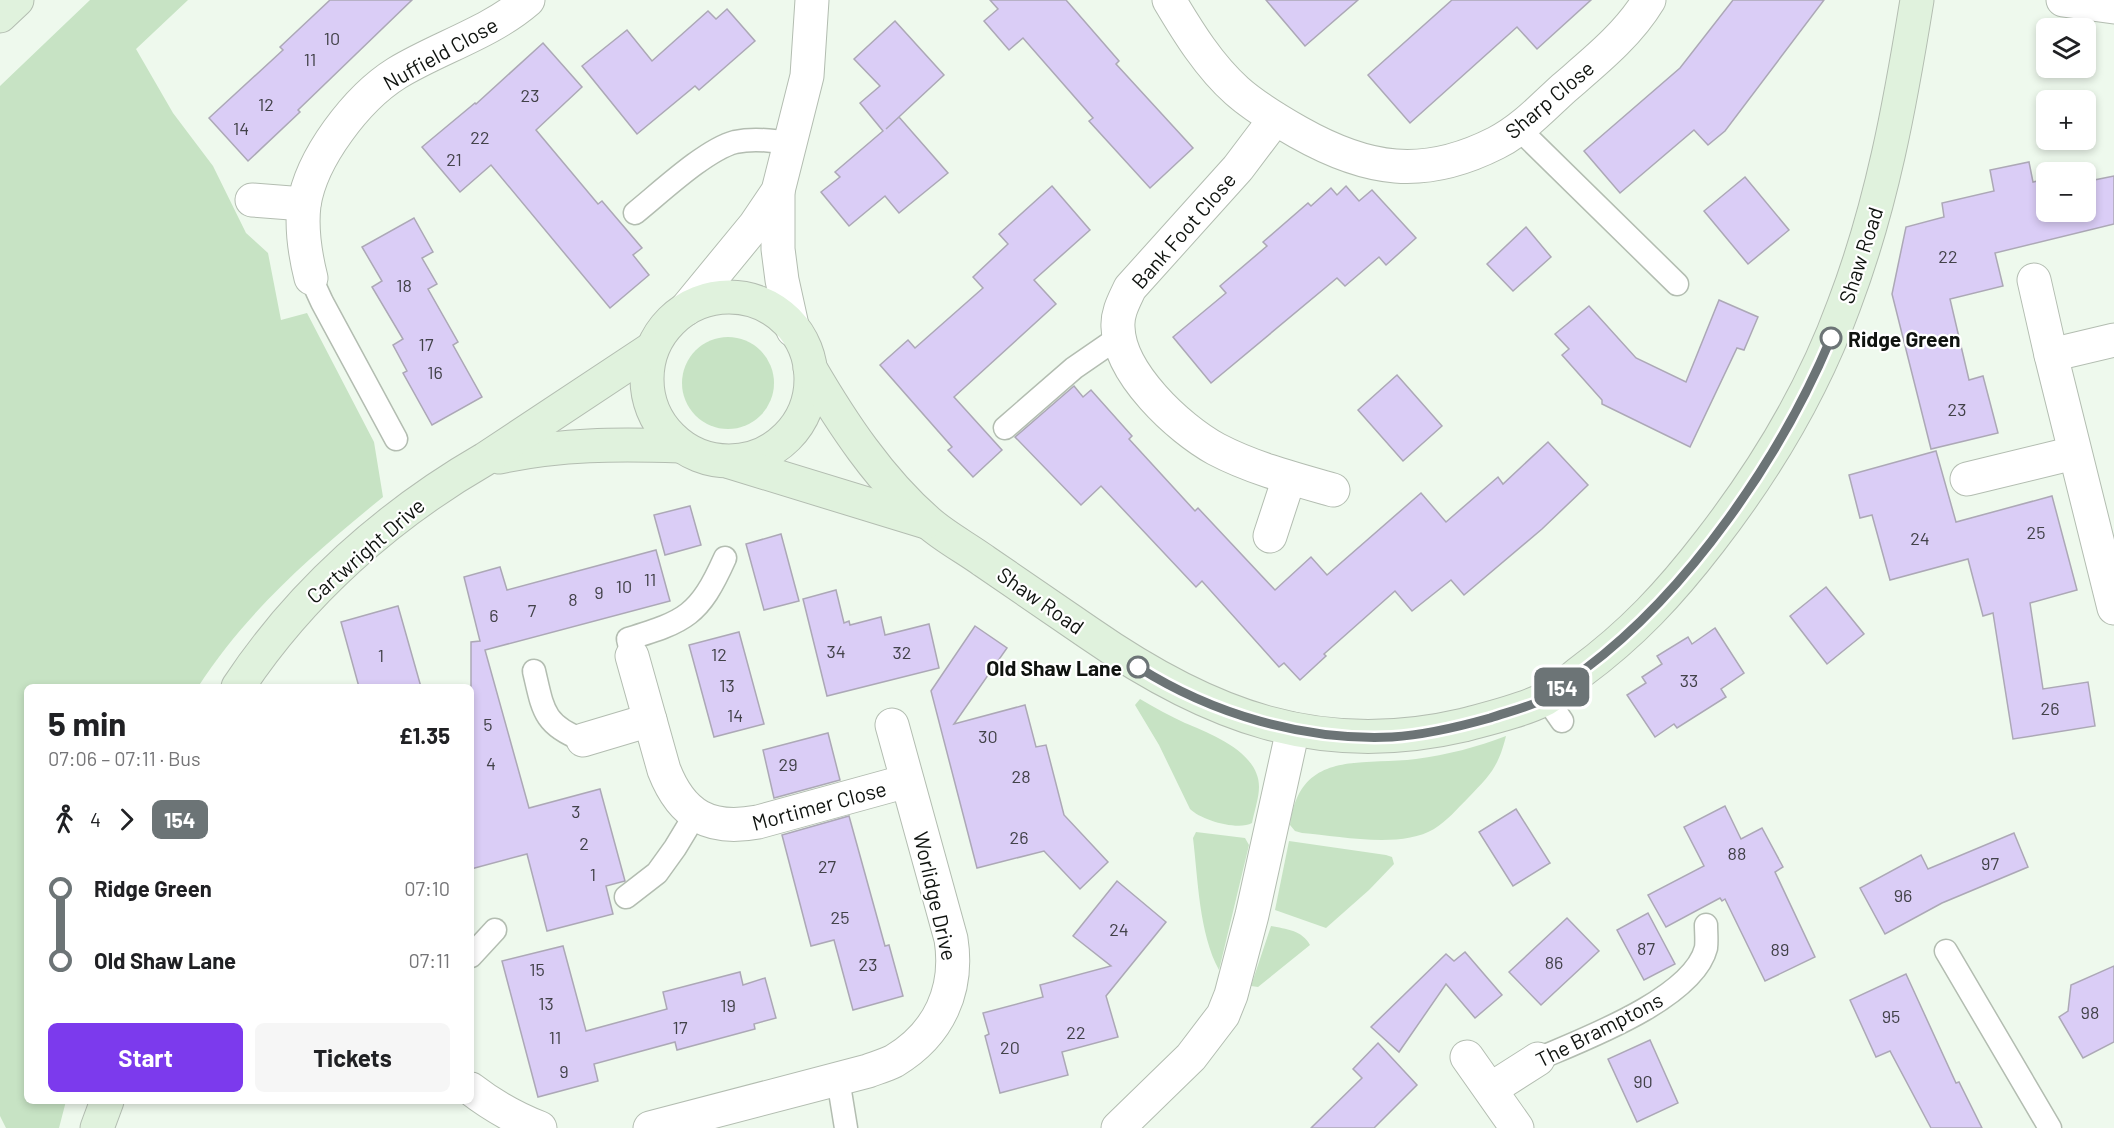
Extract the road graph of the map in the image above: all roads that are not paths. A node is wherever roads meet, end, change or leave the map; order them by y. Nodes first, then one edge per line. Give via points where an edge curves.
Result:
1 (17, 0) edge
2 (528, 0) edge
3 (812, 0) edge
4 (1169, 0) edge
5 (1649, 0) edge
6 (1917, 0) edge
7 (2063, 0) edge
8 (2114, 7) edge
9 (0, 16) edge
10 (1275, 119) junction
11 (1518, 128) junction
12 (791, 144) junction
13 (778, 191) junction
14 (252, 200) dead end
15 (304, 204) junction
16 (635, 213) dead end
17 (311, 278) joint
18 (2034, 280) dead end
19 (1677, 284) dead end
20 (686, 309) junction
21 (793, 330) junction
22 (1119, 337) junction
23 (2114, 340) edge
24 (651, 349) junction
25 (2051, 355) junction
26 (810, 368) junction
27 (1005, 428) dead end
28 (396, 439) dead end
29 (680, 446) junction
30 (2074, 453) junction
31 (485, 459) junction
32 (730, 462) junction
33 (1289, 478) junction
34 (1967, 479) dead end
35 (1333, 490) dead end
36 (930, 523) junction
37 (1270, 536) dead end
38 (725, 558) dead end
39 (2114, 608) edge
40 (632, 656) joint
41 (534, 671) dead end
42 (240, 684) edge
43 (650, 720) junction
44 (892, 725) dead end
45 (1293, 729) junction
46 (583, 740) joint
47 (907, 781) junction
48 (695, 815) junction
49 (626, 897) dead end
50 (1706, 925) dead end
51 (495, 930) dead end
52 (1946, 951) dead end
53 (474, 953) edge
54 (1467, 1057) dead end
55 (1538, 1059) joint
56 (838, 1079) junction
57 (1491, 1089) junction
58 (474, 1092) edge
59 (106, 1104) edge
60 (97, 1128) edge
61 (540, 1128) edge
62 (650, 1128) edge
63 (846, 1128) edge
64 (1118, 1128) edge
65 (1516, 1128) edge
66 (2050, 1128) edge

1 - 9 street
2 - 15 street, Nuffield Close via 501,21 442,48 374,90 325,149
3 - 12 street via 807,76
4 - 10 street, Sharp Close via 1211,63 1237,91
5 - 11 street, Sharp Close via 1616,40
6 - 45 street, Shaw Road via 1884,180 1872,225 1825,353 1759,473 1676,585 1597,660 1554,710 1393,737
7 - 8 street
10 - 11 street, Sharp Close via 1343,154 1390,166 1437,164 1455,159 1499,141
10 - 22 street, Bank Foot Close via 1238,168 1130,288 1121,306
11 - 19 lane
12 - 13 street
12 - 16 lane via 763,139 732,143 699,162
13 - 20 street
13 - 21 street via 778,249
14 - 15 street
15 - 17 street, Nuffield Close via 303,249
17 - 28 lane, Nuffield Close
18 - 25 street
20 - 21 street via 728,296 750,299 770,308
20 - 24 street via 665,326
21 - 26 street via 801,339
22 - 27 lane via 1074,368
22 - 33 street, Bank Foot Close via 1125,359 1177,420 1215,448
23 - 25 street
24 - 29 street via 646,376 650,402 661,427
24 - 31 street, Cartwright Drive
25 - 30 street
26 - 32 street via 807,404 798,424 780,444 756,458
26 - 36 street, Shaw Road via 863,449
29 - 31 street, Cartwright Drive via 582,445
29 - 32 street via 704,458
30 - 34 street
30 - 39 street
31 - 42 street, Cartwright Drive via 430,493 333,573 269,643
32 - 36 street, Shaw Road
33 - 35 street, Bank Foot Close
33 - 37 street
36 - 45 street, Shaw Road via 1145,671 1220,707
38 - 40 lane via 690,614 628,639
40 - 43 street, Mortimer Close
41 - 46 lane via 544,711 552,724
43 - 46 street
43 - 48 street, Mortimer Close via 671,789
44 - 47 street, Worlidge Drive
45 - 64 street via 1232,995 1223,1015 1191,1057
47 - 48 street, Mortimer Close via 741,825 708,822
47 - 56 street, Worlidge Drive via 951,939 951,983 946,1004 916,1044 893,1061
48 - 49 lane via 657,873
50 - 55 lane, The Bramptons via 1706,948 1698,963 1670,992 1606,1029
51 - 53 lane
52 - 66 lane
54 - 57 street
55 - 57 street, The Bramptons
56 - 62 street, Worlidge Drive
56 - 63 lane
57 - 65 street
58 - 61 street via 510,1116
59 - 60 street

